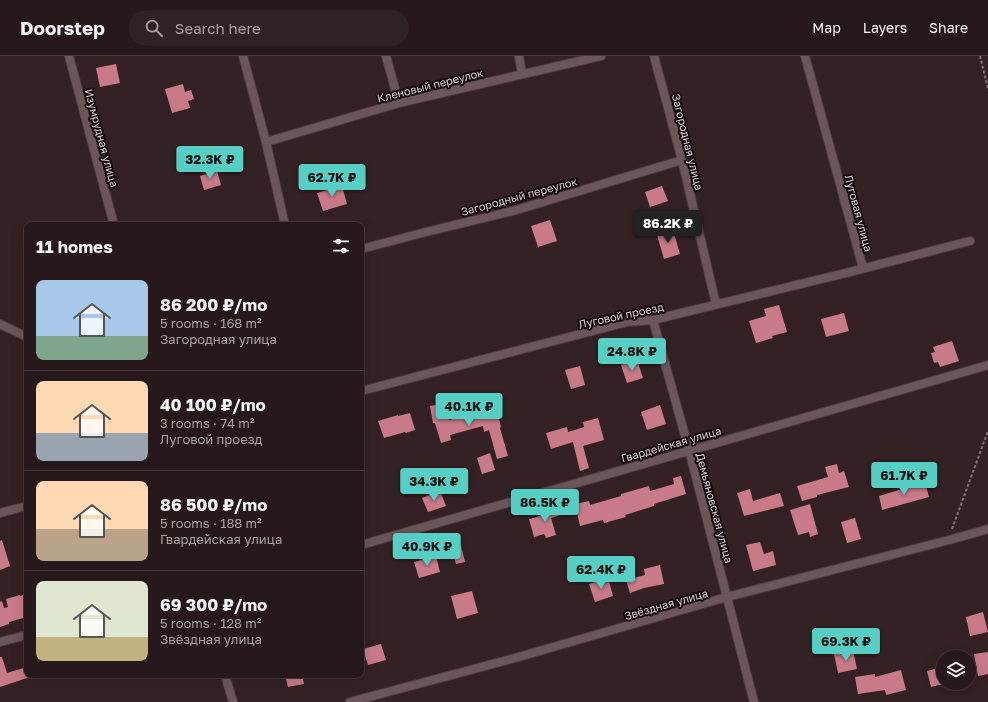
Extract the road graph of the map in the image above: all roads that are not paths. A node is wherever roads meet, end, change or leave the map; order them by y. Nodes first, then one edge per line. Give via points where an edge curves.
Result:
1 (68, 56) edge
2 (243, 56) edge
3 (386, 56) edge
4 (519, 56) edge
5 (600, 56) edge
6 (654, 56) edge
7 (805, 56) edge
8 (522, 74) junction
9 (399, 103) junction
10 (266, 142) junction
11 (682, 160) junction
12 (113, 222) edge
13 (284, 222) edge
14 (970, 240) dead end
15 (364, 248) edge
16 (862, 268) junction
17 (716, 304) junction
18 (653, 320) junction
19 (2, 327) edge
20 (24, 335) edge
21 (988, 365) edge
22 (364, 390) edge
23 (689, 450) junction
24 (24, 507) edge
25 (0, 513) edge
26 (988, 529) edge
27 (364, 544) edge
28 (727, 598) junction
29 (24, 636) edge
30 (0, 642) edge
31 (226, 678) edge
32 (233, 702) edge
33 (350, 702) edge
34 (754, 702) edge

1 - 12 street, Изумрудная улица
2 - 10 street
3 - 9 street
4 - 8 street
5 - 8 street, Кленовый переулок
6 - 11 street, Загородная улица
7 - 16 street, Луговая улица
8 - 9 street, Кленовый переулок
9 - 10 street, Кленовый переулок
10 - 13 street
11 - 15 street, Загородный переулок via 513,211
11 - 17 street, Загородная улица
14 - 16 street, Луговая улица
16 - 17 street, Луговой проезд
17 - 18 street, Луговой проезд
18 - 22 street, Луговой проезд via 627,322
18 - 23 street, Демьяновская улица
19 - 20 street
21 - 23 street, Гвардейская улица
23 - 27 street, Гвардейская улица
23 - 28 street, Демьяновская улица
24 - 25 street
26 - 28 street, Звёздная улица
28 - 33 street, Звёздная улица
28 - 34 street, Демьяновская улица
29 - 30 street
31 - 32 street

